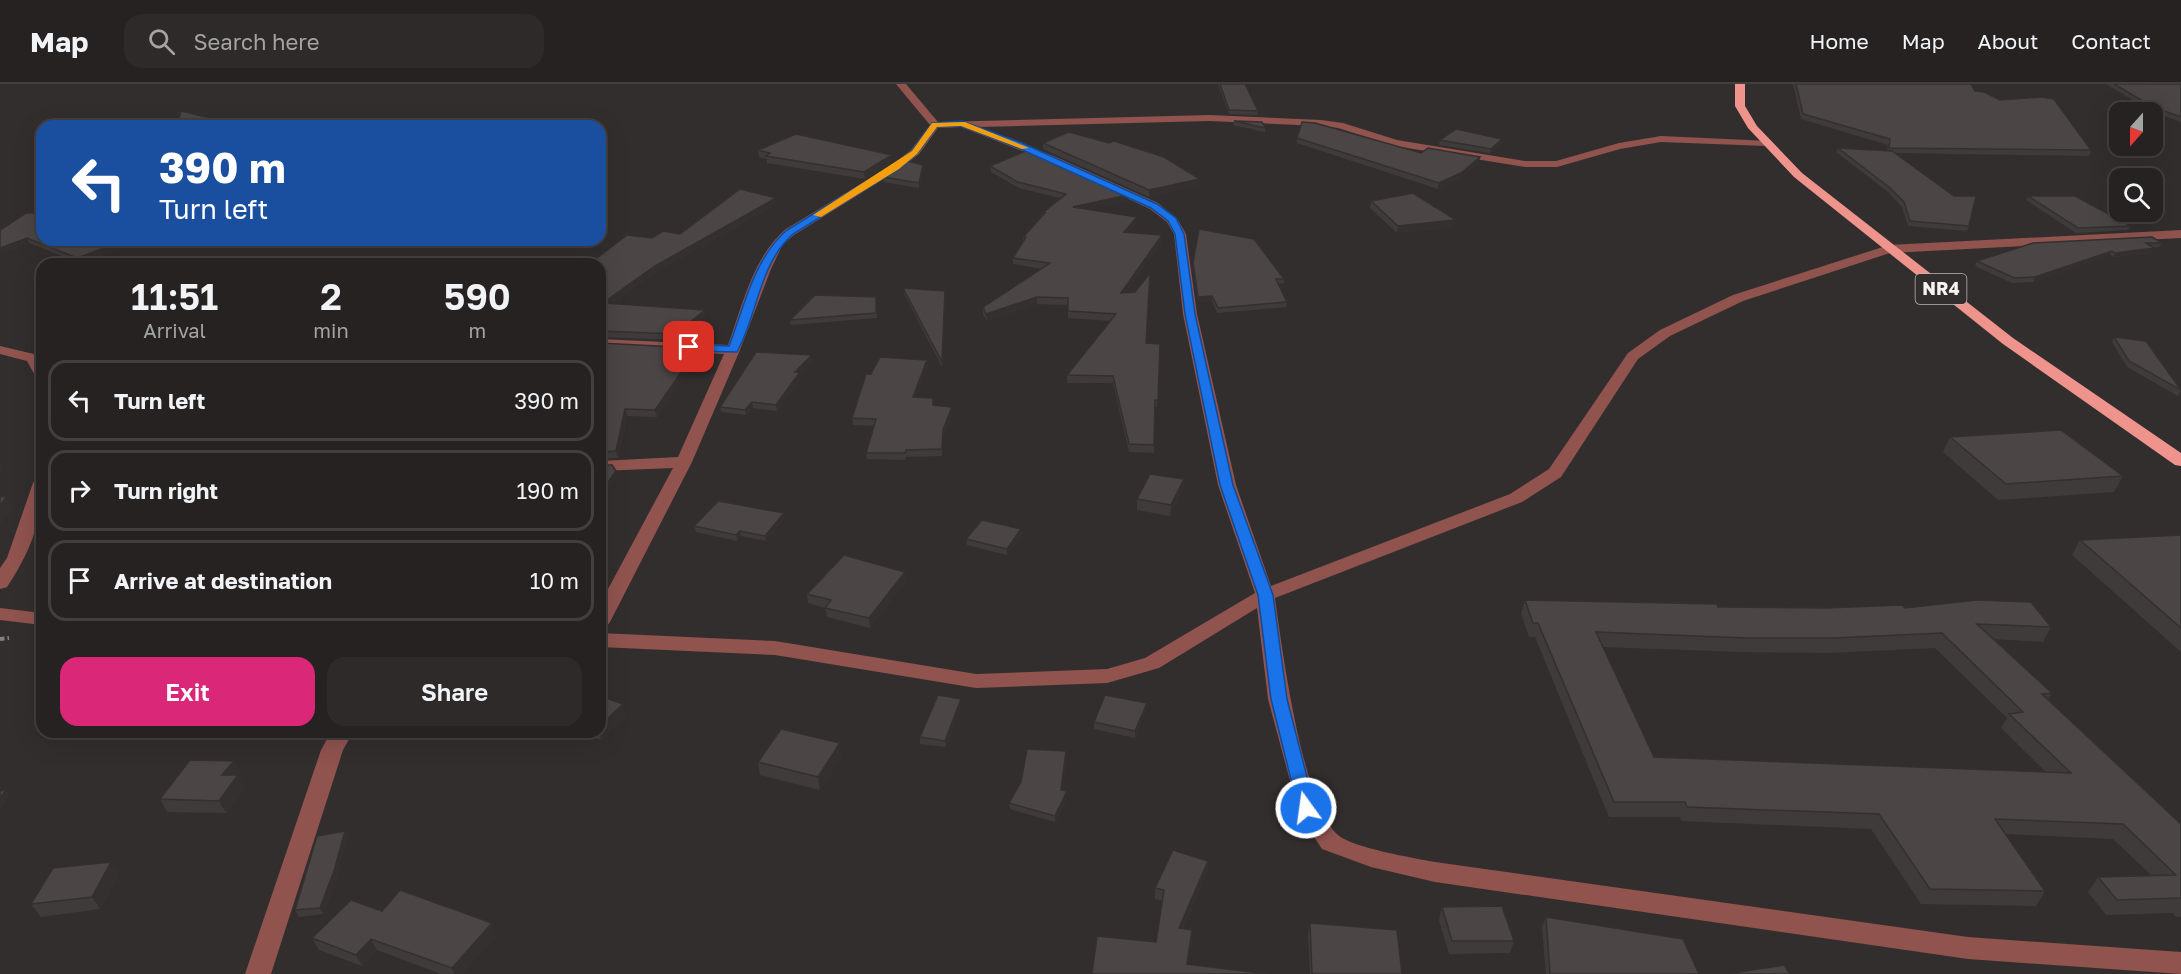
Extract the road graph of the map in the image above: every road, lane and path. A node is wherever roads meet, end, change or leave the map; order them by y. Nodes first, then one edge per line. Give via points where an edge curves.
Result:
1 (901, 84) edge
2 (1740, 84) edge
3 (962, 124) junction
4 (935, 125) junction
5 (1766, 143) junction
6 (2181, 234) edge
7 (1889, 249) junction
8 (606, 343) edge
9 (0, 350) edge
10 (733, 350) junction
11 (36, 364) edge
12 (2181, 461) edge
13 (684, 462) junction
14 (606, 466) edge
15 (36, 500) edge
16 (0, 583) edge
17 (1265, 595) junction
18 (606, 611) edge
19 (0, 614) edge
20 (36, 618) edge
21 (606, 640) edge
22 (339, 738) edge
23 (2181, 963) edge
24 (258, 974) edge

1 - 4 street
2 - 5 highway, NR4 via 1740,106
3 - 4 street
3 - 5 street via 1209,118 1321,123 1340,125 1395,143 1525,164 1557,164 1661,139
3 - 17 street via 1019,145 1154,206 1172,220 1180,234 1190,314 1227,485
4 - 10 street via 915,152 896,167 778,242
5 - 7 highway, NR4 via 1798,175
6 - 7 street
7 - 12 highway, NR4 via 2008,341
7 - 17 street via 1738,298 1665,333 1633,356 1555,473 1516,498
8 - 10 street
9 - 11 street via 33,358
10 - 13 street
13 - 14 street
13 - 18 street
15 - 16 street via 16,558
17 - 21 street via 1152,663 1107,676 976,681 776,648
17 - 23 street via 1279,699 1306,808 1330,842 1371,858 1435,872 1968,948
19 - 20 street
22 - 24 street

